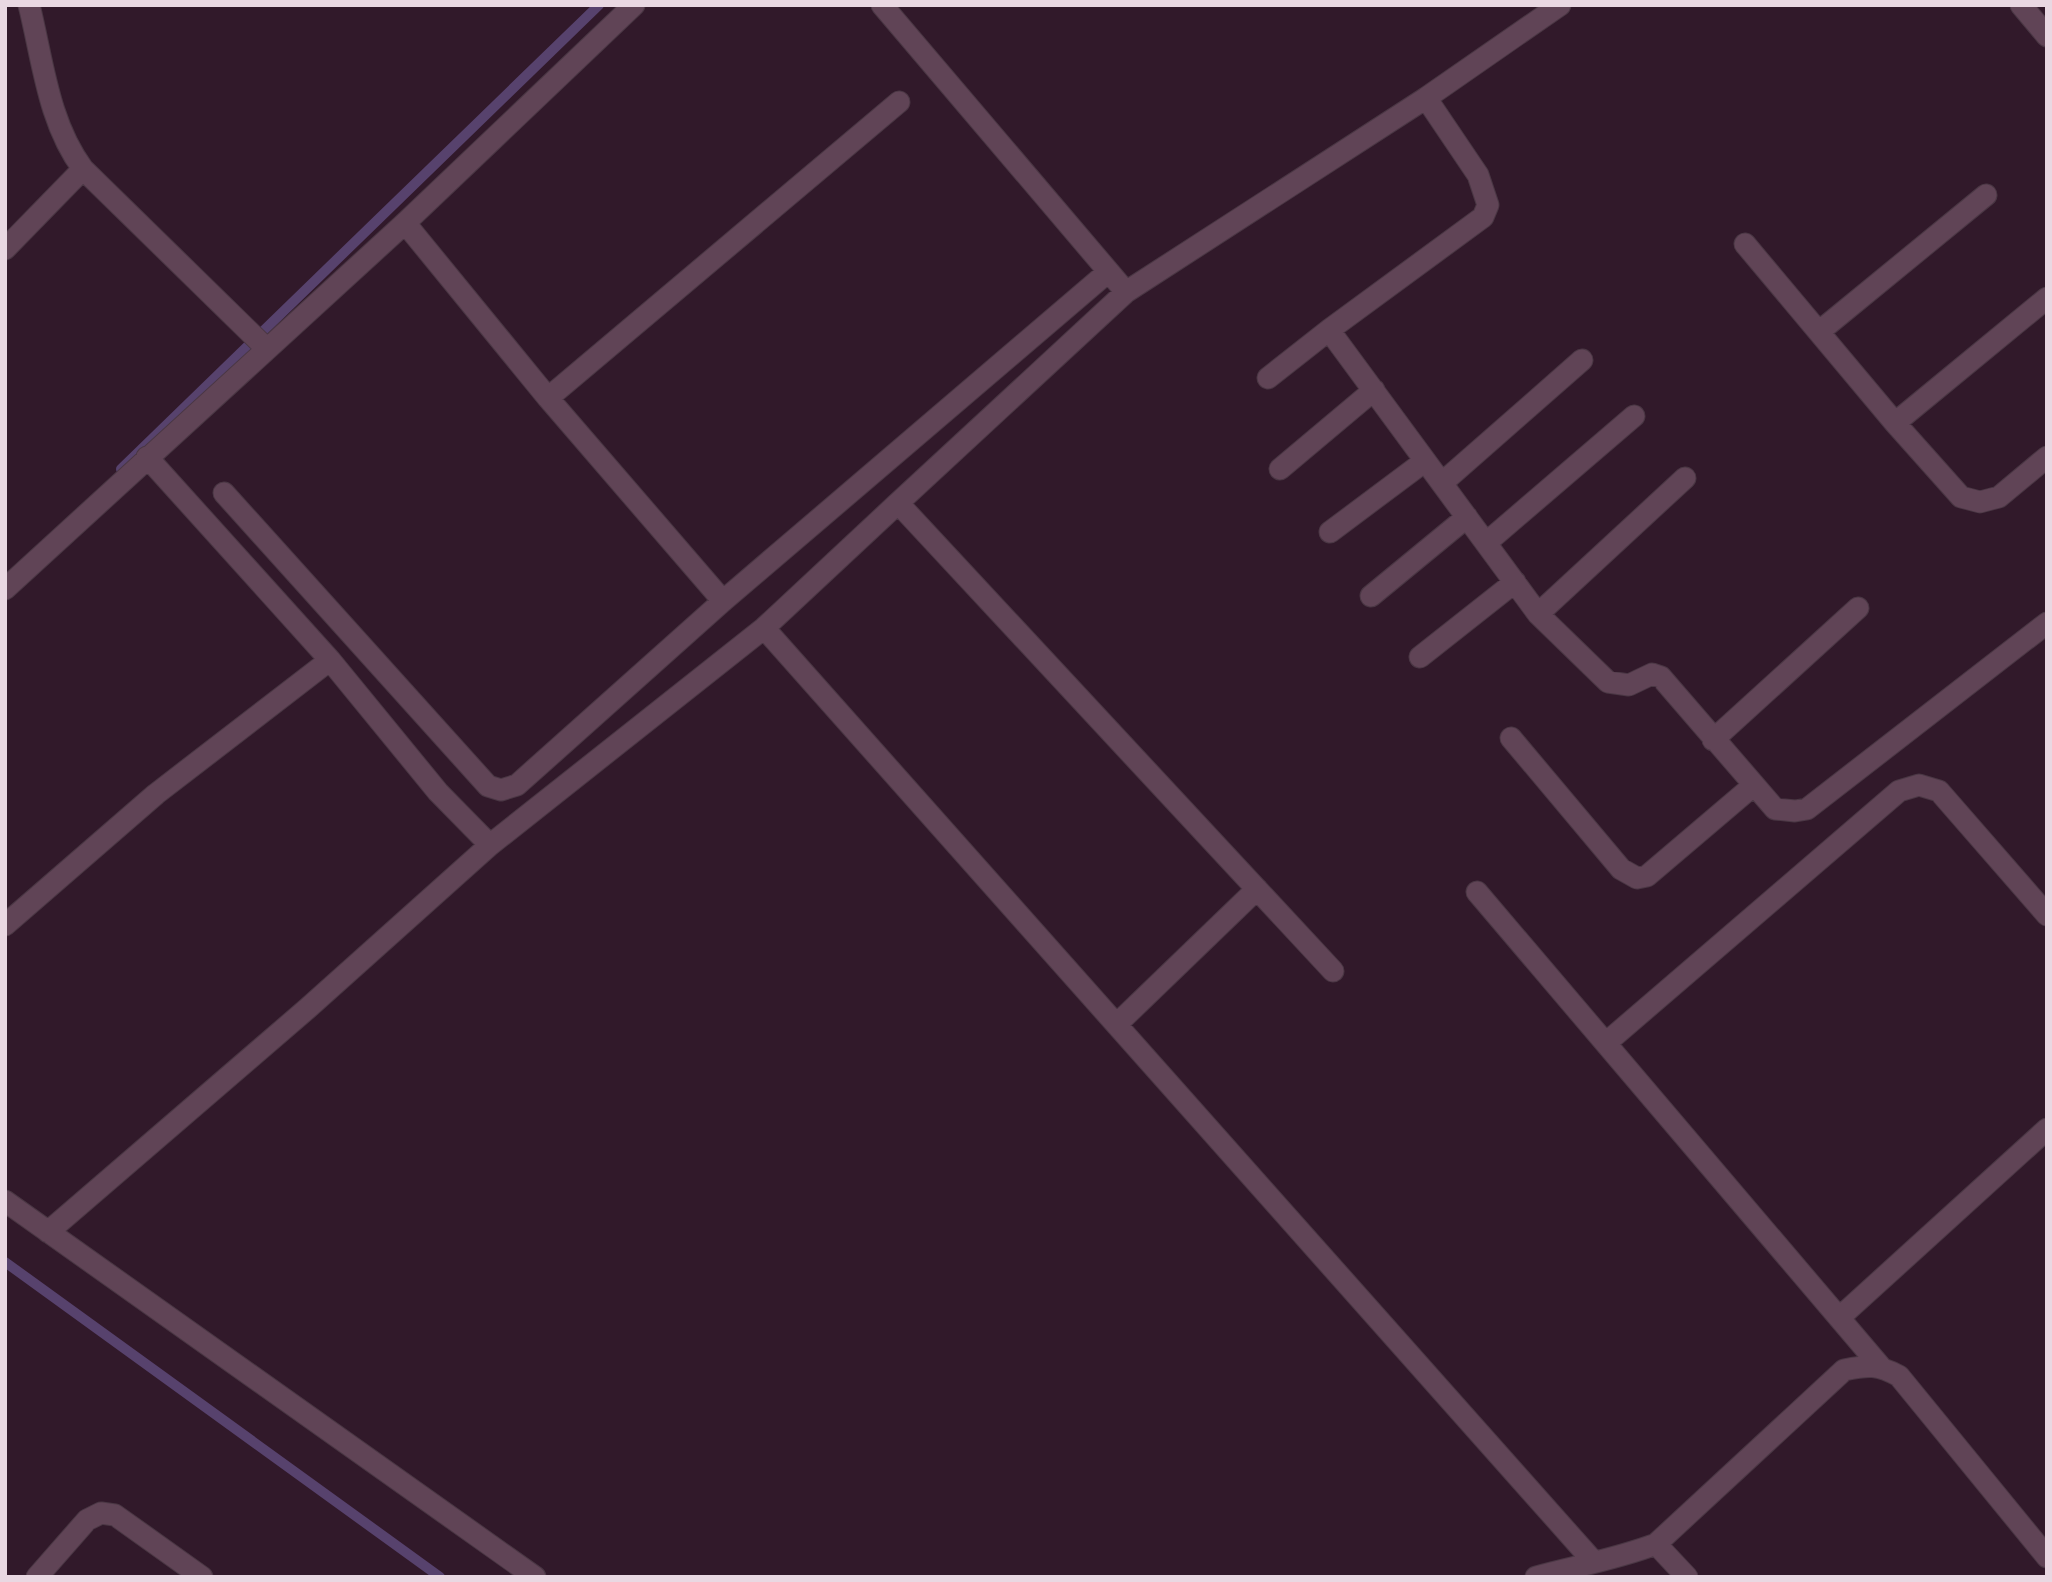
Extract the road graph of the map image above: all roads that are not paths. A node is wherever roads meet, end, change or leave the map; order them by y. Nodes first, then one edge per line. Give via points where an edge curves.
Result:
1 (29, 5) edge
2 (635, 5) edge
3 (882, 5) edge
4 (1560, 5) edge
5 (2021, 5) edge
6 (2047, 36) edge
7 (1426, 98) junction
8 (899, 102) dead end
9 (83, 169) junction
10 (1986, 195) dead end
11 (405, 223) junction
12 (1745, 244) dead end
13 (5, 249) edge
14 (1108, 272) junction
15 (1126, 292) junction
16 (2047, 298) edge
17 (1329, 330) junction
18 (1820, 331) junction
19 (267, 349) junction
20 (1582, 360) dead end
21 (1268, 378) dead end
22 (1374, 390) junction
23 (548, 397) junction
24 (1634, 416) dead end
25 (1895, 423) junction
26 (147, 457) junction
27 (2047, 457) edge
28 (1425, 461) junction
29 (1280, 469) dead end
30 (1685, 478) dead end
31 (1442, 484) junction
32 (224, 493) dead end
33 (898, 502) junction
34 (1467, 517) junction
35 (1330, 532) dead end
36 (1486, 543) junction
37 (1515, 582) junction
38 (5, 589) edge
39 (1371, 596) dead end
40 (723, 601) junction
41 (1858, 608) dead end
42 (1538, 614) junction
43 (2047, 623) edge
44 (764, 628) junction
45 (1420, 657) dead end
46 (330, 660) junction
47 (1511, 738) dead end
48 (1713, 740) junction
49 (1754, 785) junction
50 (490, 845) junction
51 (1257, 889) junction
52 (1477, 892) dead end
53 (2047, 915) edge
54 (5, 925) edge
55 (1333, 971) dead end
56 (1117, 1024) junction
57 (1606, 1043) junction
58 (2047, 1129) edge
59 (5, 1201) edge
60 (48, 1232) junction
61 (1839, 1318) junction
62 (1880, 1366) junction
63 (1656, 1544) junction
64 (2047, 1557) edge
65 (1593, 1561) junction
66 (37, 1577) edge
67 (202, 1577) edge
68 (535, 1577) edge
69 (1536, 1577) edge
70 (1687, 1577) edge

1 - 9 street via 48,90 68,149
2 - 11 street
3 - 14 street
4 - 7 street
5 - 6 street
7 - 15 street
7 - 17 street via 1478,175 1488,205 1483,217
8 - 23 street
9 - 13 street
9 - 19 street
10 - 18 street
11 - 19 street
11 - 23 street
12 - 18 street
14 - 15 street
14 - 40 street
15 - 33 street
16 - 25 street
17 - 21 street
17 - 22 street
18 - 25 street
19 - 26 street
20 - 31 street
22 - 28 street
22 - 29 street
23 - 40 street
24 - 36 street
25 - 27 street via 1961,497 1980,502 1999,497
26 - 38 street
26 - 46 street
28 - 31 street
28 - 35 street
30 - 42 street
31 - 34 street
32 - 40 street via 488,786 501,790 517,785
33 - 44 street
33 - 51 street
34 - 36 street
34 - 39 street
36 - 37 street
37 - 42 street
37 - 45 street
41 - 48 street
42 - 48 street via 1608,682 1629,685 1652,674 1661,677
43 - 49 street via 1807,808 1775,809
44 - 50 street
44 - 56 street
46 - 50 street via 438,792
46 - 54 street via 156,794
47 - 49 street via 1621,869 1637,878 1647,876
48 - 49 street
50 - 60 street
51 - 55 street
51 - 56 street
52 - 57 street
53 - 57 street via 1940,790 1919,785 1899,791
56 - 65 street
57 - 61 street
58 - 61 street
59 - 60 street
60 - 68 street
61 - 62 street
62 - 63 street via 1844,1370
62 - 64 street via 1899,1376
63 - 65 street via 1626,1556
63 - 70 street
65 - 69 street
66 - 67 street via 87,1520 101,1513 115,1515

